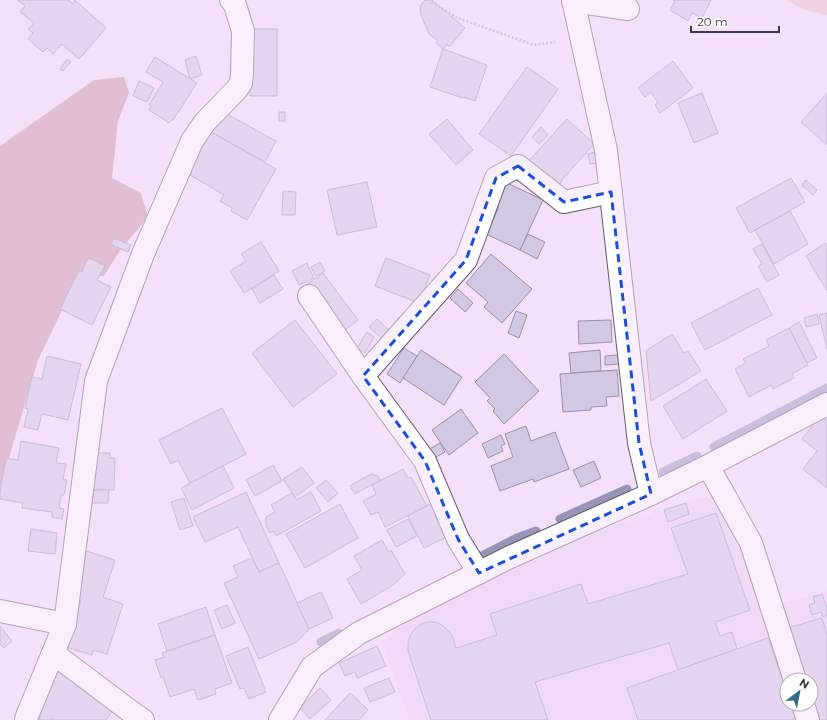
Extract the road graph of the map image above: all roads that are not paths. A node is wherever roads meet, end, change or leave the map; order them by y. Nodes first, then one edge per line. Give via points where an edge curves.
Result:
1 (231, 0) edge
2 (573, 0) edge
3 (628, 9) dead end
4 (612, 192) junction
5 (309, 296) dead end
6 (363, 376) junction
7 (827, 404) edge
8 (708, 466) junction
9 (650, 494) junction
10 (479, 573) junction
11 (0, 611) edge
12 (64, 624) junction
13 (53, 653) junction
14 (792, 672) edge
15 (26, 720) edge
16 (143, 720) edge
17 (280, 720) edge

1 - 12 street via 243,31 241,83 205,122 192,141 143,254 96,381
2 - 3 street
2 - 4 street via 606,150
4 - 6 street via 564,202 518,166 496,178 466,260
4 - 9 street via 639,443
5 - 6 street
6 - 10 street via 425,461 458,539
7 - 8 street
8 - 9 street
8 - 14 street via 751,543
9 - 10 street
10 - 17 street via 359,633 312,667
11 - 12 street
12 - 13 street
13 - 15 street
13 - 16 street

